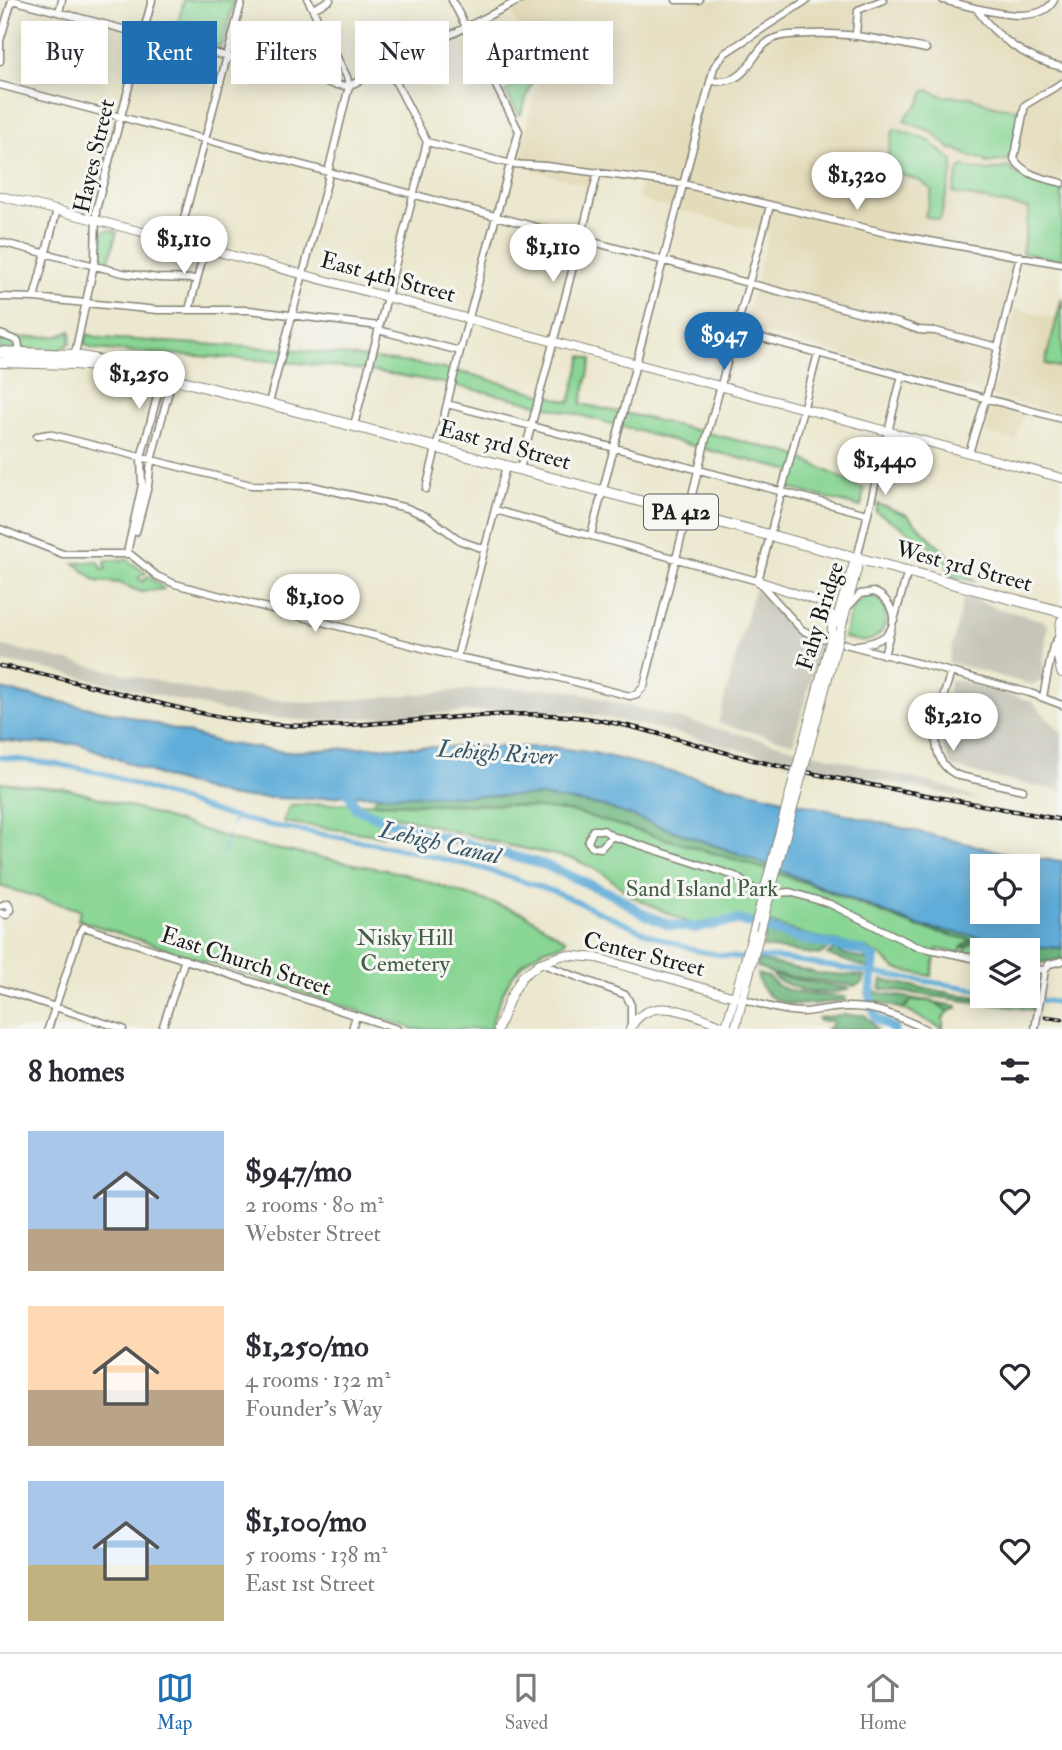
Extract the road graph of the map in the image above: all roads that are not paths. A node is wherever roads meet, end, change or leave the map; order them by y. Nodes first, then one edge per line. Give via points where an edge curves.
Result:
1 (12, 0) edge
2 (62, 0) edge
3 (152, 0) edge
4 (242, 0) edge
5 (309, 0) edge
6 (330, 0) edge
7 (452, 0) edge
8 (520, 0) edge
9 (676, 0) edge
10 (699, 0) edge
11 (807, 0) edge
12 (883, 0) edge
13 (943, 0) edge
14 (1054, 0) edge
15 (313, 9) junction
16 (978, 11) junction
17 (59, 12) junction
18 (147, 21) edge
19 (463, 21) edge
20 (478, 21) edge
21 (122, 29) edge
22 (856, 34) junction
23 (926, 48) dead end
24 (217, 54) edge
25 (227, 57) junction
26 (0, 61) edge
27 (1062, 67) edge
28 (711, 81) junction
29 (355, 83) edge
30 (1062, 83) edge
31 (130, 84) edge
32 (397, 84) edge
33 (495, 84) edge
34 (0, 85) edge
35 (349, 86) junction
36 (121, 117) junction
37 (205, 139) junction
38 (427, 142) junction
39 (511, 164) junction
40 (328, 172) junction
41 (598, 172) junction
42 (1062, 183) edge
43 (683, 184) junction
44 (413, 194) junction
45 (0, 196) edge
46 (770, 206) junction
47 (57, 210) junction
48 (496, 216) junction
49 (96, 220) junction
50 (579, 239) junction
51 (178, 241) junction
52 (0, 242) edge
53 (205, 249) junction
54 (46, 253) junction
55 (1020, 256) junction
56 (663, 261) junction
57 (1062, 264) edge
58 (94, 266) junction
59 (303, 275) junction
60 (197, 279) junction
61 (749, 284) junction
62 (386, 297) junction
63 (0, 298) edge
64 (34, 298) junction
65 (85, 303) junction
66 (189, 310) junction
67 (292, 315) junction
68 (469, 319) junction
69 (379, 328) junction
70 (736, 331) junction
71 (0, 334) edge
72 (552, 341) junction
73 (998, 347) junction
74 (460, 351) junction
75 (0, 352) edge
76 (20, 352) junction
77 (818, 353) junction
78 (74, 359) junction
79 (0, 362) edge
80 (636, 363) junction
81 (902, 376) junction
82 (167, 377) junction
83 (721, 386) junction
84 (986, 398) junction
85 (269, 403) junction
86 (447, 404) junction
87 (804, 409) junction
88 (1062, 419) edge
89 (354, 425) junction
90 (531, 426) junction
91 (887, 431) junction
92 (37, 436) dead end
93 (437, 447) junction
94 (614, 448) junction
95 (969, 453) junction
96 (141, 458) junction
97 (151, 461) junction
98 (506, 466) junction
99 (699, 468) junction
100 (520, 469) junction
101 (1062, 478) edge
102 (426, 489) dead end
103 (603, 491) junction
104 (782, 491) junction
105 (495, 510) junction
106 (688, 513) junction
107 (867, 514) junction
108 (0, 529) edge
109 (770, 535) junction
110 (591, 536) junction
111 (484, 550) junction
112 (129, 554) junction
113 (676, 558) junction
114 (857, 558) junction
115 (908, 571) junction
116 (758, 581) junction
117 (1062, 612) edge
118 (845, 613) junction
119 (1062, 621) edge
120 (892, 624) junction
121 (835, 635) junction
122 (1058, 637) junction
123 (851, 646) junction
124 (884, 654) junction
125 (457, 657) junction
126 (951, 672) junction
127 (1062, 672) edge
128 (1043, 697) junction
129 (1062, 705) edge
130 (1024, 790) dead end
131 (612, 836) dead end
132 (0, 906) edge
133 (1, 914) edge
134 (0, 924) edge
135 (970, 957) edge
136 (185, 959) junction
137 (1062, 961) edge
138 (540, 963) junction
139 (1040, 969) edge
140 (1045, 970) junction
141 (0, 989) edge
142 (740, 995) junction
143 (56, 1007) junction
144 (356, 1016) junction
145 (731, 1028) edge
146 (48, 1029) edge
147 (122, 1029) edge
148 (162, 1029) edge
149 (352, 1029) edge
150 (397, 1029) edge
151 (498, 1029) edge
152 (630, 1029) edge
153 (925, 1029) edge
154 (1035, 1029) edge

1 - 17 street
1 - 26 street via 0,41
2 - 17 street
3 - 18 street, Hayes Street
4 - 25 street
5 - 15 street
6 - 15 street
7 - 19 street
8 - 20 street
9 - 10 street
11 - 28 street via 725,53 716,63
12 - 22 street via 858,10
13 - 16 street
14 - 16 street via 1033,14
15 - 35 street
16 - 27 street via 1026,54
17 - 21 street
22 - 23 street
22 - 28 street via 777,37 765,44 749,68 726,82
24 - 25 street
25 - 35 street
25 - 37 street
28 - 43 street
29 - 35 street
30 - 42 street via 1026,105 1014,159 1031,175
31 - 36 street, Hayes Street
32 - 38 street
33 - 39 street via 519,131
34 - 36 street
35 - 40 street
36 - 37 street
36 - 49 street, Hayes Street
37 - 40 street
37 - 51 street
38 - 39 street
38 - 44 street
39 - 41 street
39 - 48 street
40 - 44 street
40 - 59 street
41 - 43 street
41 - 50 street
43 - 46 street
43 - 56 street
44 - 48 street
44 - 62 street
45 - 47 main road, East 4th Street
46 - 55 street via 937,243
46 - 61 street
47 - 49 main road, East 4th Street
47 - 54 street
48 - 50 street
48 - 68 street
49 - 51 main road, East 4th Street
49 - 58 street, Hayes Street
50 - 56 street
50 - 72 street
51 - 53 main road, East 4th Street
52 - 54 street
53 - 59 main road, East 4th Street
53 - 60 street
54 - 58 street
54 - 64 street
55 - 57 street
55 - 73 street
56 - 61 street
56 - 80 street
58 - 60 street via 147,277
58 - 65 street, Hayes Street
59 - 62 main road, East 4th Street
59 - 67 street
60 - 66 street
61 - 70 street
61 - 73 street
62 - 68 main road, East 4th Street
62 - 69 street
63 - 64 street
64 - 65 street
65 - 66 street
65 - 78 street, Hayes Street
66 - 67 street
67 - 69 street
67 - 85 street
68 - 72 main road, East 4th Street
68 - 74 street
69 - 74 street
69 - 89 street
70 - 77 street
70 - 83 street
71 - 76 street via 18,341
72 - 80 main road, East 4th Street
72 - 90 street
73 - 84 street
74 - 86 street
75 - 76 highway, PA 412
76 - 78 highway, PA 412
77 - 81 street
77 - 87 street
78 - 79 highway, PA 412
78 - 82 highway, East 3rd Street / PA 412
80 - 83 main road, East 4th Street
80 - 94 street
81 - 84 street
81 - 91 street
82 - 85 highway, East 3rd Street / PA 412
82 - 96 street via 159,389
82 - 97 street via 169,391
83 - 87 main road, East 4th Street
83 - 99 street
84 - 88 street
84 - 95 street
85 - 89 highway, East 3rd Street / PA 412
86 - 90 street
86 - 93 street
87 - 91 main road, East 4th Street
87 - 104 street
89 - 93 highway, East 3rd Street / PA 412
90 - 94 street
90 - 100 street
91 - 95 main road, East 4th Street
91 - 107 street
92 - 96 street via 49,434
93 - 98 highway, East 3rd Street / PA 412
93 - 102 street
94 - 99 street
94 - 103 street
95 - 101 main road, East 4th Street
96 - 97 street
96 - 112 street via 142,485
97 - 111 street via 251,485 312,486 407,508
97 - 112 street
98 - 100 highway, East 3rd Street / PA 412
98 - 105 street
99 - 104 street
99 - 106 street
100 - 103 highway, East 3rd Street / PA 412
103 - 106 highway, East 3rd Street / PA 412
103 - 110 street
104 - 107 street
104 - 109 street
105 - 110 street
105 - 111 street
106 - 109 highway, East 3rd Street / PA 412
106 - 113 street
107 - 114 street
108 - 112 street via 62,554
109 - 114 highway, East 3rd Street / PA 412
109 - 116 street
110 - 113 street
111 - 125 street
112 - 125 street via 157,576 175,583
113 - 116 street
113 - 125 street via 644,686 637,694
114 - 115 highway, West 3rd Street / PA 412
114 - 118 main road, Fahy Bridge
114 - 121 main road, Fahy Bridge
115 - 117 highway, West 3rd Street / PA 412
115 - 120 street
116 - 121 main road via 824,603
116 - 123 street via 802,630
118 - 120 street via 860,594 874,592 888,602
118 - 121 main road, Fahy Bridge
119 - 122 highway
120 - 123 street via 878,640
120 - 124 street
121 - 142 main road, Fahy Bridge, bridge
122 - 127 highway
122 - 128 street
123 - 124 street
124 - 126 street
126 - 128 street
126 - 130 street via 936,734 944,764 960,776
128 - 129 street
131 - 135 street via 735,876 765,894 790,891 830,904 915,946
132 - 133 street via 6,903 11,908 9,914
133 - 134 street
136 - 143 street, East Church Street via 84,927
136 - 144 street, East Church Street
136 - 148 street
137 - 140 street
138 - 142 main road, Center Street via 564,955 591,957
138 - 151 main road via 516,985
138 - 152 street via 626,995 632,1009
139 - 140 street
140 - 154 street
141 - 143 street
142 - 145 main road, Fahy Bridge
142 - 153 street via 803,1012 864,1008
143 - 146 street
143 - 147 street
144 - 149 street
144 - 150 street, East Church Street
145 - 152 main road via 664,1007 645,1011

